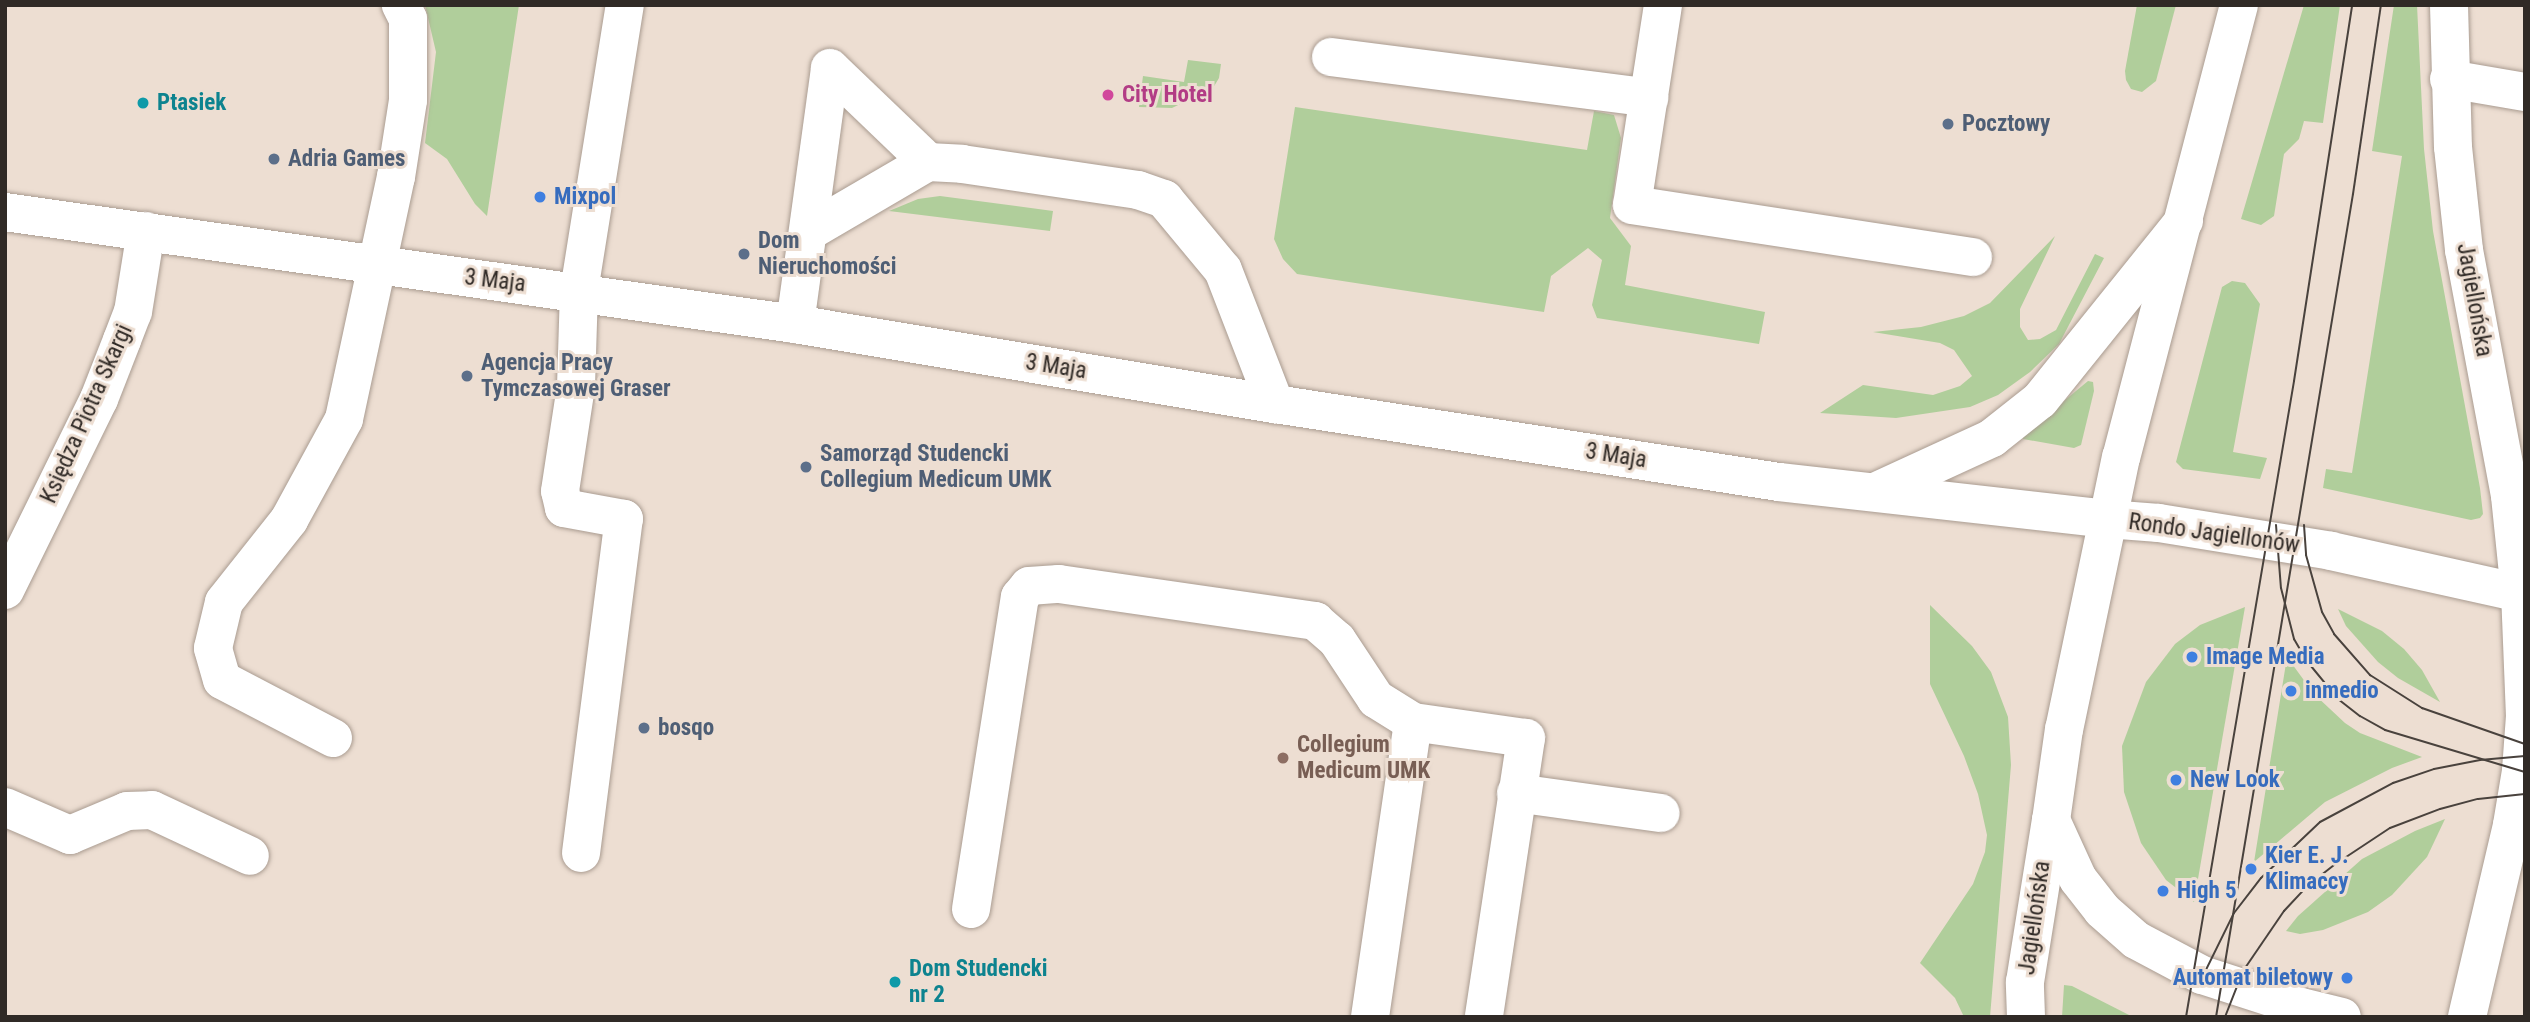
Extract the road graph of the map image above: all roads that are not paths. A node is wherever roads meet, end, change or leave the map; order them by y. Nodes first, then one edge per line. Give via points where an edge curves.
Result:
1 (401, 5) edge
2 (625, 5) edge
3 (1663, 5) edge
4 (2239, 5) edge
5 (2449, 5) edge
6 (1331, 57) dead end
7 (2449, 79) junction
8 (2525, 92) edge
9 (1649, 98) junction
10 (928, 162) junction
11 (5, 212) edge
12 (2184, 221) junction
13 (146, 231) junction
14 (808, 232) junction
15 (1973, 257) dead end
16 (378, 266) junction
17 (579, 292) junction
18 (795, 324) junction
19 (1275, 404) junction
20 (1877, 491) junction
21 (2106, 519) junction
22 (5, 590) edge
23 (2522, 593) edge
24 (1413, 722) junction
25 (333, 738) dead end
26 (1516, 793) junction
27 (5, 807) edge
28 (1661, 813) dead end
29 (2051, 820) junction
30 (581, 853) dead end
31 (250, 856) dead end
32 (971, 909) dead end
33 (1370, 1017) edge
34 (1485, 1017) edge
35 (2026, 1017) edge
36 (2342, 1017) edge
37 (2467, 1017) edge

1 - 16 street via 408,19 408,100
2 - 17 street
3 - 9 street
4 - 12 street
5 - 7 street, Jagiellońska
6 - 9 street
7 - 8 street
7 - 23 street, Jagiellońska via 2464,250 2510,496
9 - 15 street via 1632,205
10 - 14 street
10 - 14 street via 830,68
10 - 19 street via 1138,190 1164,199 1223,270
11 - 13 street, 3 Maja
12 - 20 street via 2040,400 1992,438
12 - 21 street
13 - 16 street, 3 Maja
13 - 22 street, Księdza Piotra Skargi via 133,312 99,399
14 - 18 street
16 - 17 street, 3 Maja
16 - 25 street via 344,419 289,520 224,602 213,648 222,680
17 - 18 street, 3 Maja
17 - 30 street via 576,386 560,491 564,508 624,519
18 - 19 street, 3 Maja
19 - 20 street, 3 Maja via 1779,482
20 - 21 street, 3 Maja
21 - 23 street, Rondo Jagiellonów via 2159,523 2331,551
21 - 29 street, Rondo Jagiellonów via 2064,729
23 - 37 street via 2525,716 2521,771
24 - 26 street via 1526,738
24 - 32 street via 1376,699 1337,640 1315,621 1059,584 1029,586 1020,597
24 - 33 street
26 - 28 street
26 - 34 street
27 - 31 street via 69,835 127,811 152,810
29 - 35 street, Jagiellońska via 2025,982
29 - 36 street via 2078,879 2102,910 2136,940 2202,975

